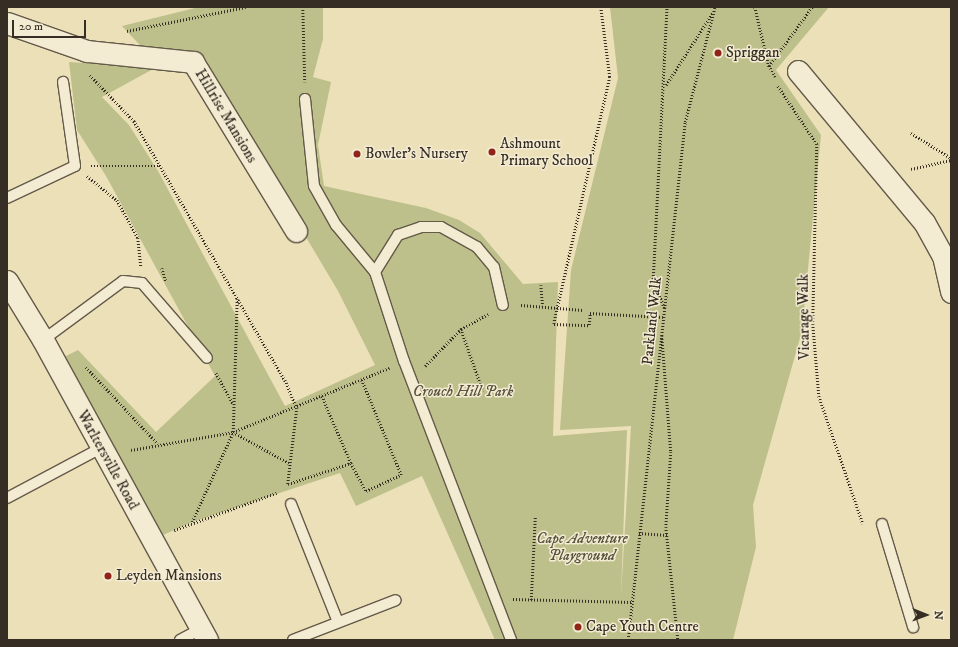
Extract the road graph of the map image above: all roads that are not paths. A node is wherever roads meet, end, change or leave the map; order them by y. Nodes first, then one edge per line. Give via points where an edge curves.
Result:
1 (7, 24) edge
2 (798, 71) dead end
3 (63, 82) dead end
4 (305, 99) road end
5 (7, 198) edge
6 (296, 231) dead end
7 (947, 254) edge
8 (375, 272) junction
9 (7, 281) edge
10 (951, 292) edge
11 (503, 305) road end
12 (44, 340) junction
13 (208, 358) road end
14 (106, 455) junction
15 (7, 498) edge
16 (291, 504) dead end
17 (882, 524) dead end
18 (396, 600) dead end
19 (338, 622) junction
20 (913, 627) dead end
21 (204, 634) edge
22 (180, 640) edge
23 (293, 640) edge
24 (512, 640) edge

1 - 6 street, Hillrise Mansions via 87,51 193,62
2 - 7 street via 924,222
3 - 5 lane via 75,166
4 - 8 lane via 314,186 336,225
7 - 10 street
8 - 11 lane via 398,235 421,227 441,227 477,247 494,267
8 - 24 lane via 404,362
9 - 12 street, Warltersville Road
12 - 13 lane via 123,281 142,283
12 - 14 street, Warltersville Road
14 - 15 lane
14 - 21 street, Warltersville Road
16 - 19 lane
17 - 20 lane
18 - 19 lane
19 - 23 lane
21 - 22 lane

